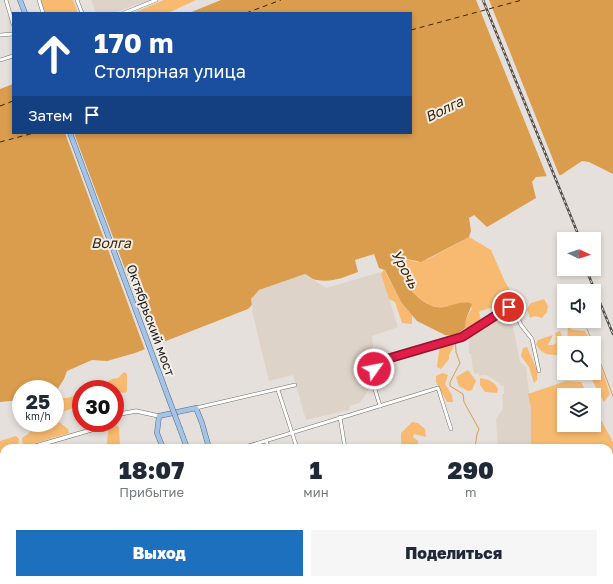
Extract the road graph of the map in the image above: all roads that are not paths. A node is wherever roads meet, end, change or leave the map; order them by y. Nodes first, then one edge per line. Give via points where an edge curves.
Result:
1 (6, 0) edge
2 (20, 0) edge
3 (39, 0) edge
4 (77, 0) edge
5 (156, 0) edge
6 (25, 12) edge
7 (43, 12) edge
8 (82, 12) edge
9 (126, 12) edge
10 (12, 21) edge
11 (12, 34) edge
12 (0, 35) edge
13 (12, 56) edge
14 (0, 60) edge
15 (70, 134) edge
16 (539, 370) dead end
17 (295, 385) dead end
18 (278, 390) junction
19 (380, 406) junction
20 (196, 408) junction
21 (124, 413) edge
22 (159, 416) junction
23 (340, 417) junction
24 (451, 429) dead end
25 (292, 431) junction
26 (84, 432) edge
27 (266, 440) junction
28 (42, 444) edge
29 (161, 444) edge
30 (185, 444) edge
31 (208, 444) edge
32 (254, 444) edge
33 (268, 444) edge
34 (296, 444) edge
35 (344, 444) edge

1 - 10 street
2 - 6 main road
3 - 7 street
4 - 8 street
5 - 9 street
11 - 12 street
13 - 14 street
15 - 30 main road, Октябрьский мост, bridge
16 - 19 street via 532,339 521,325 514,309 509,307 462,337 380,361 372,376
17 - 18 street
18 - 20 street
18 - 25 street
19 - 23 street
19 - 24 street via 438,388
20 - 22 main road
20 - 31 main road
21 - 22 street via 136,410
22 - 29 main road via 157,433
23 - 25 street
23 - 35 street
25 - 27 street
25 - 34 street
26 - 28 street
27 - 32 street
27 - 33 street

